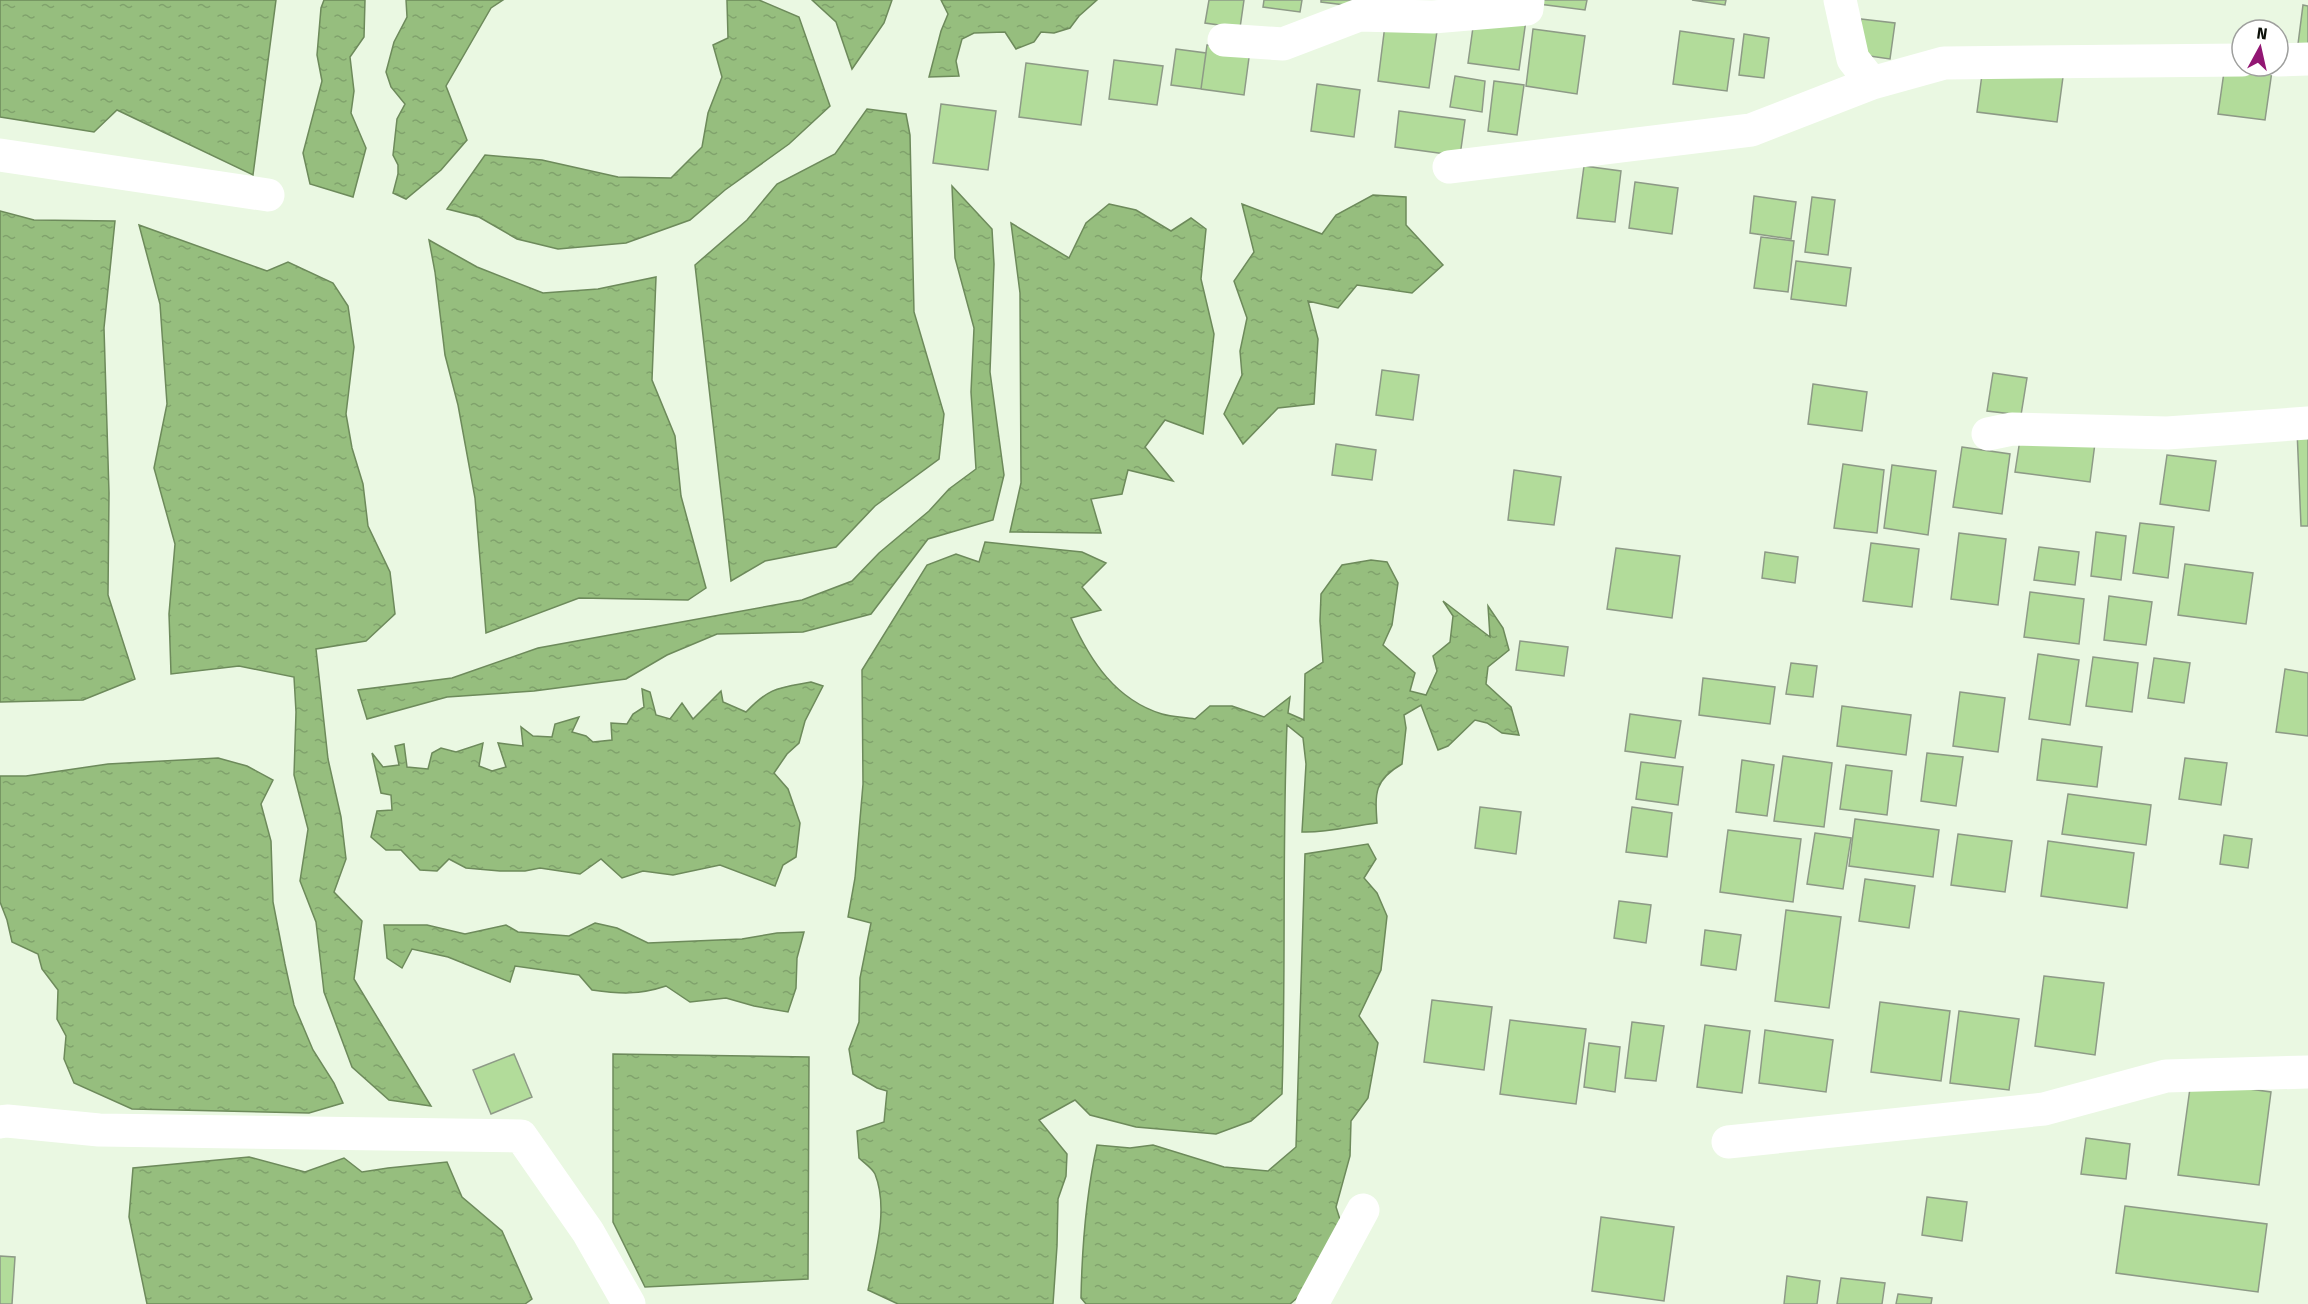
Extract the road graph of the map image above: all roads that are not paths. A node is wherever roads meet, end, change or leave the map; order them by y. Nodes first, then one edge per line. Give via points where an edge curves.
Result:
1 (1528, 0) edge
2 (1840, 0) edge
3 (1224, 40) dead end
4 (2230, 60) edge
5 (2290, 60) edge
6 (2308, 60) edge
7 (1872, 83) junction
8 (0, 155) edge
9 (1449, 167) dead end
10 (268, 195) dead end
11 (2308, 423) edge
12 (1988, 434) dead end
13 (2308, 1072) edge
14 (0, 1122) edge
15 (1728, 1142) dead end
16 (1363, 1210) dead end
17 (629, 1304) edge
18 (1312, 1304) edge

1 - 3 street via 1527,9 1433,16 1359,15 1283,44
2 - 7 street via 1853,59
4 - 7 street via 1944,63
5 - 6 street
7 - 9 street via 1751,130
8 - 10 street
11 - 12 street via 2168,434 2012,429
13 - 15 street via 2166,1076 2044,1109
14 - 17 street via 99,1130 521,1136 588,1232
16 - 18 street

